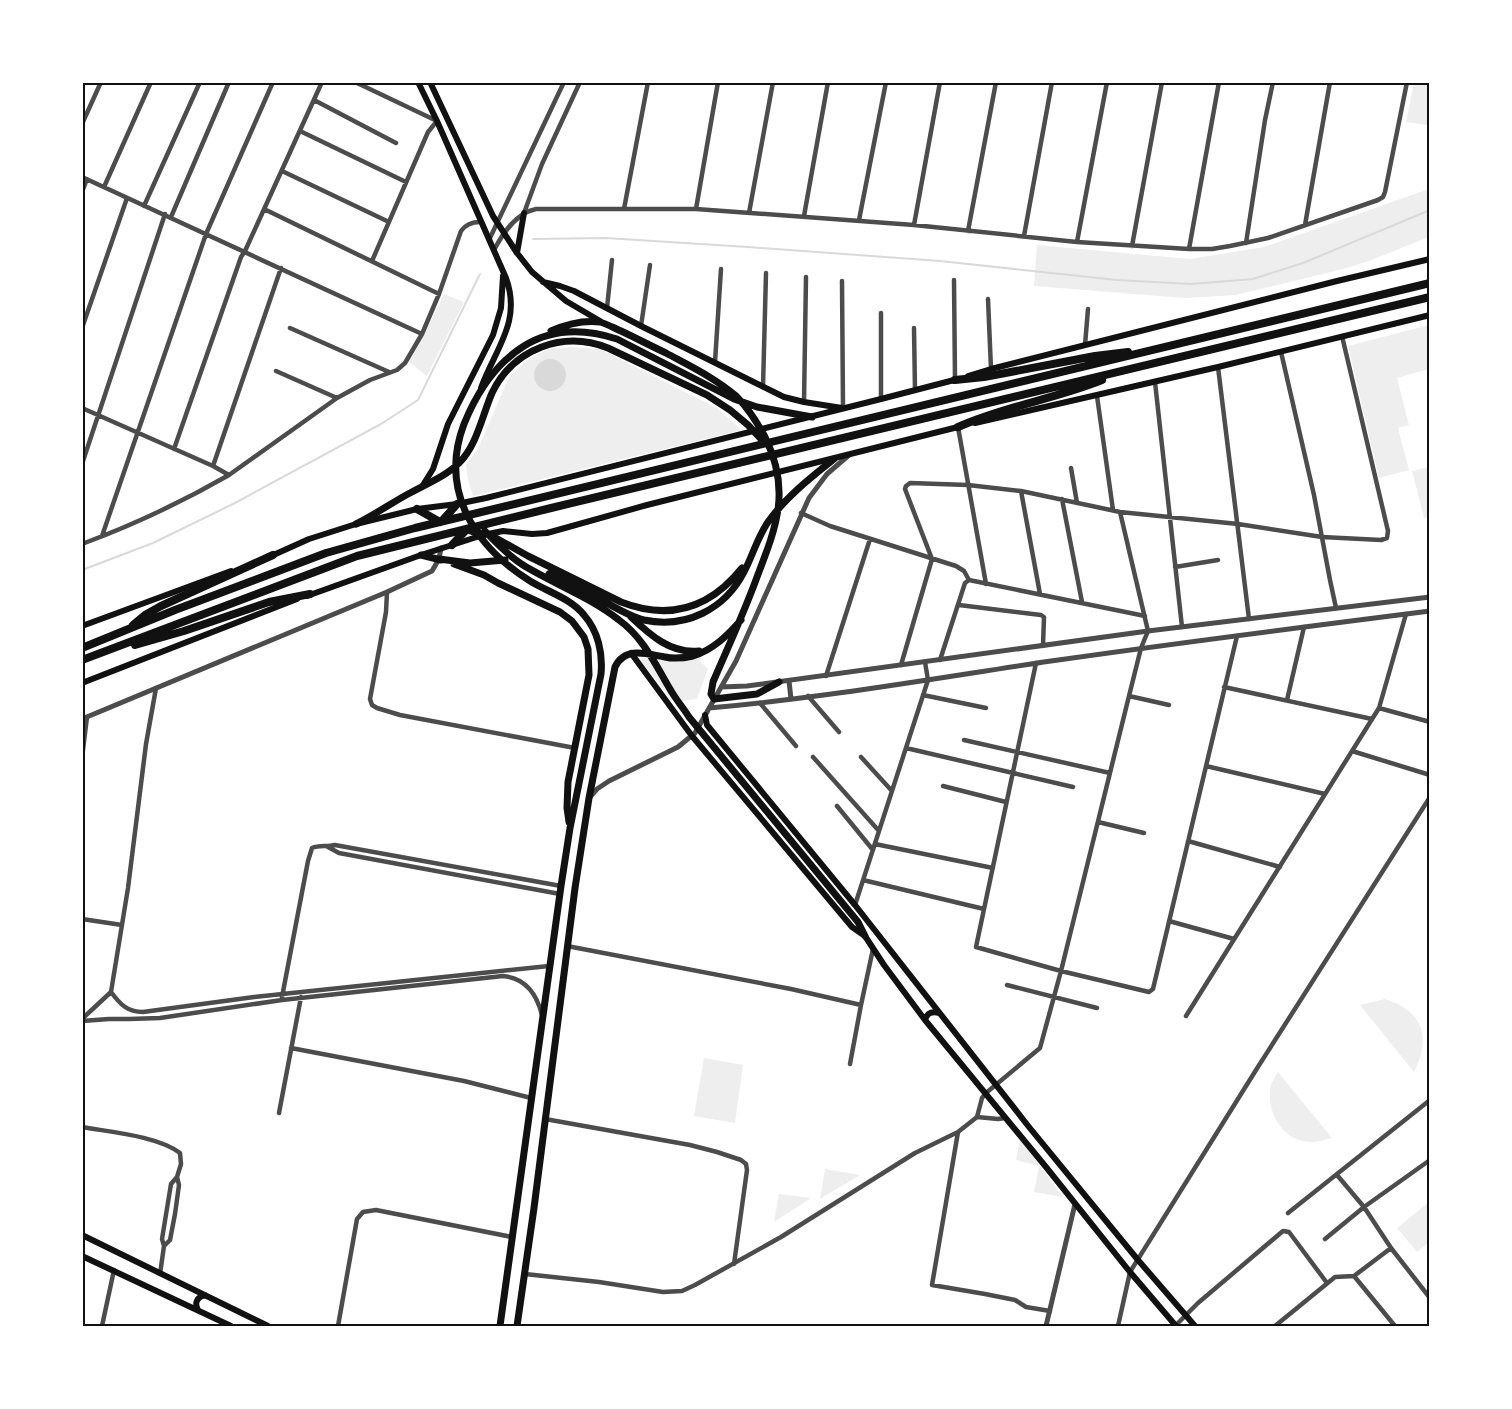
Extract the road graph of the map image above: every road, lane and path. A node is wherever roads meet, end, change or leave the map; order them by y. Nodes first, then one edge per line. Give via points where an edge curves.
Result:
1 (101, 82) edge
2 (151, 82) edge
3 (200, 82) edge
4 (229, 82) edge
5 (273, 82) edge
6 (322, 82) edge
7 (355, 82) edge
8 (430, 82) edge
9 (564, 82) edge
10 (580, 82) edge
11 (648, 82) edge
12 (718, 82) edge
13 (773, 82) edge
14 (828, 82) edge
15 (885, 82) edge
16 (940, 82) edge
17 (996, 82) edge
18 (1052, 82) edge
19 (1107, 82) edge
20 (1162, 82) edge
21 (1219, 82) edge
22 (1273, 82) edge
23 (1330, 82) edge
24 (1407, 82) edge
25 (418, 83) edge
26 (314, 100) junction
27 (437, 121) junction
28 (82, 124) edge
29 (300, 130) junction
30 (396, 143) dead end
31 (282, 171) junction
32 (85, 178) edge
33 (406, 182) junction
34 (104, 187) junction
35 (82, 192) edge
36 (126, 198) junction
37 (144, 206) junction
38 (264, 209) junction
39 (624, 209) junction
40 (696, 209) junction
41 (524, 213) junction
42 (749, 213) junction
43 (165, 214) junction
44 (804, 216) junction
45 (171, 217) junction
46 (859, 220) junction
47 (389, 222) junction
48 (480, 222) junction
49 (496, 222) junction
50 (914, 225) junction
51 (1305, 225) junction
52 (968, 231) junction
53 (503, 233) junction
54 (206, 234) junction
55 (1024, 236) junction
56 (489, 240) junction
57 (1077, 242) junction
58 (1246, 243) junction
59 (1132, 246) junction
60 (1189, 249) junction
61 (494, 250) junction
62 (245, 251) junction
63 (517, 253) junction
64 (1430, 259) edge
65 (612, 260) dead end
66 (372, 261) junction
67 (650, 265) dead end
68 (281, 268) junction
69 (721, 268) dead end
70 (504, 272) junction
71 (766, 273) dead end
72 (806, 277) dead end
73 (954, 280) dead end
74 (842, 281) dead end
75 (543, 282) junction
76 (1430, 283) edge
77 (439, 294) junction
78 (1430, 297) edge
79 (988, 299) dead end
80 (607, 308) junction
81 (1088, 309) dead end
82 (881, 313) dead end
83 (1430, 315) edge
84 (603, 323) junction
85 (641, 326) junction
86 (82, 328) edge
87 (290, 328) dead end
88 (914, 328) dead end
89 (422, 334) junction
90 (1342, 336) junction
91 (536, 339) junction
92 (1085, 345) junction
93 (1148, 351) junction
94 (1281, 352) junction
95 (715, 362) junction
96 (1218, 368) junction
97 (991, 369) junction
98 (276, 371) dead end
99 (389, 372) junction
100 (1119, 372) junction
101 (955, 380) junction
102 (1155, 382) junction
103 (763, 387) junction
104 (915, 391) junction
105 (1097, 396) junction
106 (478, 397) junction
107 (338, 398) junction
108 (881, 399) junction
109 (804, 402) junction
110 (82, 408) edge
111 (843, 408) junction
112 (99, 416) junction
113 (812, 417) junction
114 (958, 427) junction
115 (138, 433) junction
116 (174, 448) junction
117 (770, 448) junction
118 (851, 454) junction
119 (834, 459) junction
120 (82, 464) edge
121 (213, 466) junction
122 (1071, 468) dead end
123 (229, 475) junction
124 (968, 485) junction
125 (422, 486) junction
126 (1021, 491) junction
127 (1062, 500) junction
128 (1077, 503) junction
129 (457, 504) junction
130 (417, 509) junction
131 (1113, 510) junction
132 (1120, 512) junction
133 (801, 513) junction
134 (1170, 518) junction
135 (468, 519) junction
136 (441, 522) junction
137 (356, 524) junction
138 (1238, 524) junction
139 (467, 529) junction
140 (484, 533) junction
141 (102, 536) junction
142 (1322, 537) junction
143 (870, 539) junction
144 (82, 544) edge
145 (452, 545) junction
146 (441, 548) junction
147 (273, 555) junction
148 (421, 555) junction
149 (751, 556) junction
150 (439, 559) junction
151 (932, 559) junction
152 (1218, 560) dead end
153 (1175, 567) junction
154 (969, 580) junction
155 (986, 584) junction
156 (387, 592) junction
157 (310, 594) junction
158 (1040, 594) junction
159 (1430, 597) edge
160 (1082, 602) junction
161 (959, 605) junction
162 (1336, 608) junction
163 (1430, 611) edge
164 (626, 613) junction
165 (1406, 614) junction
166 (1145, 616) junction
167 (742, 617) junction
168 (1249, 619) junction
169 (82, 626) edge
170 (1182, 627) junction
171 (1304, 627) junction
172 (128, 629) junction
173 (1148, 632) junction
174 (1237, 636) junction
175 (1043, 646) junction
176 (82, 648) edge
177 (1141, 648) junction
178 (709, 649) junction
179 (631, 653) junction
180 (85, 659) edge
181 (940, 660) junction
182 (925, 662) junction
183 (1036, 663) junction
184 (901, 665) junction
185 (826, 676) junction
186 (928, 680) junction
187 (789, 681) junction
188 (778, 682) junction
189 (82, 683) edge
190 (156, 687) junction
191 (721, 687) junction
192 (1224, 687) junction
193 (923, 695) junction
194 (808, 696) junction
195 (1129, 696) junction
196 (714, 699) junction
197 (791, 699) junction
198 (1287, 700) junction
199 (760, 703) junction
200 (1169, 705) dead end
201 (709, 708) junction
202 (986, 708) dead end
203 (1379, 708) junction
204 (705, 716) junction
205 (85, 718) edge
206 (1372, 719) junction
207 (1430, 722) edge
208 (839, 732) dead end
209 (692, 736) junction
210 (717, 737) junction
211 (964, 740) dead end
212 (796, 746) dead end
213 (575, 748) junction
214 (701, 748) junction
215 (906, 748) junction
216 (1017, 751) junction
217 (1352, 751) junction
218 (813, 757) dead end
219 (861, 757) dead end
220 (82, 758) edge
221 (1206, 766) junction
222 (1012, 773) junction
223 (1110, 773) junction
224 (1430, 775) edge
225 (943, 786) dead end
226 (1073, 787) dead end
227 (892, 791) junction
228 (1325, 794) junction
229 (1430, 797) edge
230 (589, 798) junction
231 (1006, 802) junction
232 (837, 806) dead end
233 (1098, 822) junction
234 (570, 828) junction
235 (879, 831) junction
236 (1144, 833) dead end
237 (1188, 841) junction
238 (328, 847) junction
239 (874, 847) junction
240 (1280, 867) junction
241 (993, 868) junction
242 (863, 880) junction
243 (561, 886) junction
244 (560, 894) junction
245 (855, 905) junction
246 (984, 909) junction
247 (82, 919) edge
248 (1169, 921) junction
249 (122, 925) junction
250 (865, 936) junction
251 (1234, 939) junction
252 (567, 946) junction
253 (873, 950) junction
254 (549, 966) junction
255 (1061, 970) junction
256 (1007, 985) dead end
257 (111, 992) junction
258 (302, 992) junction
259 (282, 997) junction
260 (1054, 997) junction
261 (301, 998) junction
262 (861, 1005) junction
263 (933, 1005) junction
264 (1097, 1008) dead end
265 (939, 1013) junction
266 (920, 1014) junction
267 (1186, 1016) dead end
268 (542, 1017) junction
269 (82, 1020) edge
270 (925, 1020) junction
271 (291, 1048) junction
272 (850, 1064) dead end
273 (995, 1085) junction
274 (986, 1093) junction
275 (531, 1098) junction
276 (1430, 1100) edge
277 (279, 1113) dead end
278 (1019, 1114) junction
279 (977, 1117) junction
280 (545, 1119) junction
281 (1007, 1120) junction
282 (82, 1127) edge
283 (1029, 1127) junction
284 (958, 1132) junction
285 (1019, 1134) junction
286 (1430, 1160) edge
287 (1337, 1175) junction
288 (177, 1177) junction
289 (1075, 1204) junction
290 (1364, 1207) junction
291 (1288, 1213) dead end
292 (82, 1235) edge
293 (512, 1237) junction
294 (1325, 1239) dead end
295 (164, 1246) junction
296 (1391, 1248) junction
297 (82, 1256) edge
298 (1138, 1260) junction
299 (734, 1264) junction
300 (114, 1270) junction
301 (1130, 1272) junction
302 (160, 1274) junction
303 (525, 1274) junction
304 (1354, 1276) junction
305 (1327, 1283) junction
306 (196, 1291) junction
307 (205, 1295) junction
308 (1430, 1298) edge
309 (188, 1305) junction
310 (198, 1310) junction
311 (1050, 1311) junction
312 (1186, 1314) junction
313 (102, 1326) edge
314 (231, 1326) edge
315 (268, 1326) edge
316 (338, 1326) edge
317 (500, 1326) edge
318 (517, 1326) edge
319 (1046, 1326) edge
320 (1118, 1326) edge
321 (1175, 1326) edge
322 (1195, 1326) edge
323 (1275, 1326) edge
324 (1395, 1326) edge

1 - 28 street
2 - 34 street
3 - 37 street
4 - 45 street
5 - 54 street
6 - 26 street
7 - 27 street
8 - 49 main road
9 - 49 street
10 - 41 street
11 - 39 street
12 - 40 street
13 - 42 street
14 - 44 street
15 - 46 street
16 - 50 street
17 - 52 street
18 - 55 street
19 - 57 street
20 - 59 street
21 - 60 street
22 - 58 street
23 - 51 street
24 - 51 street via 1383,197
25 - 27 main road
26 - 29 street
26 - 30 street
27 - 33 street via 428,132
27 - 48 main road
29 - 31 street
29 - 33 street
31 - 38 street
31 - 47 street
32 - 34 street
32 - 35 street
33 - 47 street
34 - 36 street
36 - 37 street
36 - 86 street
37 - 43 street
38 - 62 street
38 - 66 street
39 - 40 street
39 - 41 street via 537,209
40 - 42 street
41 - 53 street
41 - 63 main road
42 - 44 street
43 - 45 street
43 - 112 street
44 - 46 street
45 - 54 street
46 - 50 street
47 - 66 street
48 - 56 main road
48 - 77 street via 461,231
49 - 53 main road
49 - 56 street
50 - 52 street
51 - 58 street
52 - 55 street
53 - 61 street
53 - 63 main road
54 - 62 street
54 - 115 street
55 - 57 street
56 - 61 main road
57 - 59 street
58 - 60 street
59 - 60 street
61 - 70 main road
62 - 68 street
62 - 116 street
63 - 75 main road
64 - 92 main road
65 - 80 street
66 - 77 street
67 - 85 street
68 - 89 street
68 - 121 street
69 - 95 street
70 - 106 main road via 511,297 508,328
70 - 125 main road via 501,308 493,335
71 - 103 street
72 - 109 street
73 - 101 street
74 - 111 street
75 - 80 main road via 567,288
75 - 84 main road
76 - 93 highway
77 - 89 street
78 - 100 highway
79 - 97 street
80 - 85 main road
81 - 92 street
82 - 108 street
83 - 90 main road
84 - 91 main road via 575,323
84 - 117 main road via 709,376 750,412
85 - 95 main road
87 - 99 street
88 - 104 street
89 - 99 street via 405,363
90 - 94 main road
90 - 142 street via 1388,531 1387,538 1381,540
91 - 106 main road via 502,362
91 - 113 main road via 575,332 608,336 734,399
92 - 97 main road
93 - 101 highway via 1119,352
93 - 136 highway
94 - 96 main road
94 - 142 street
95 - 103 main road
96 - 102 main road
96 - 138 street
97 - 101 main road
98 - 107 street
99 - 107 street
100 - 114 highway via 1076,390
100 - 139 highway
101 - 104 main road
102 - 105 main road
102 - 134 street
103 - 109 main road
104 - 108 main road
105 - 114 main road
105 - 131 street
106 - 135 main road via 460,435 455,463 460,498
107 - 123 street
108 - 111 main road
109 - 111 main road
110 - 112 street
111 - 113 main road
112 - 115 street
112 - 120 street
113 - 129 main road
114 - 118 main road
114 - 124 street
115 - 116 street
115 - 141 street
116 - 121 street
117 - 125 main road via 730,410 706,395 602,345 552,342 529,352 512,366 497,385 463,459
117 - 167 main road via 777,466 779,502 771,540
118 - 119 main road
118 - 133 street via 821,481
119 - 140 main road via 547,533
119 - 149 main road via 772,517
121 - 123 street
122 - 128 street
123 - 141 street via 176,505
124 - 126 street
124 - 151 street via 906,486
124 - 155 street
125 - 137 main road
126 - 127 street
126 - 158 street
127 - 128 street
127 - 160 street
128 - 131 street
129 - 130 main road
129 - 136 highway
130 - 136 highway
130 - 137 main road
131 - 132 street
132 - 134 street
132 - 166 street
133 - 143 street
133 - 191 street
134 - 138 street
134 - 153 street
135 - 140 main road
135 - 234 main road via 507,564 574,605 596,634 602,662
136 - 172 highway via 326,553
137 - 147 main road
138 - 142 street
138 - 168 street
139 - 140 highway
139 - 145 highway
139 - 180 highway via 357,556
140 - 145 main road
140 - 149 main road via 621,602 653,610 685,609 711,598 731,582
140 - 250 main road via 523,565 621,621 644,645 689,717 858,922
141 - 144 street
142 - 162 street
143 - 151 street
143 - 185 street
145 - 146 main road
146 - 148 main road
146 - 150 street
147 - 169 main road
147 - 172 highway via 153,610
148 - 150 main road
148 - 157 main road
149 - 164 main road via 728,595 703,613 660,622
150 - 156 street via 432,571
150 - 164 main road via 533,565
150 - 213 main road via 484,575 560,612 577,627 587,643 590,675
151 - 154 street via 956,566
151 - 184 street
152 - 153 street
153 - 170 street
154 - 155 street
154 - 161 street
155 - 158 street
156 - 190 street
156 - 213 street via 372,705 400,715
157 - 180 highway via 268,602
157 - 189 main road
158 - 160 street
159 - 162 street
160 - 166 street
161 - 175 street via 1041,615 1045,622
161 - 181 street
162 - 168 street
163 - 165 street
164 - 178 main road via 670,647 690,652
165 - 171 street
165 - 203 street
166 - 173 street
167 - 178 main road
167 - 196 main road via 713,682
168 - 170 street
170 - 173 street
171 - 174 street
171 - 198 street
172 - 176 highway
173 - 175 street
173 - 177 street
174 - 177 street
174 - 192 street
175 - 181 street
177 - 183 street
177 - 195 street
178 - 179 main road via 683,658
179 - 209 main road
179 - 230 main road via 621,657 615,667
181 - 182 street
182 - 184 street
182 - 186 street
183 - 186 street
183 - 216 street
184 - 185 street
185 - 187 street
186 - 193 street
186 - 194 street
187 - 188 street
187 - 197 street
188 - 191 street
188 - 196 main road via 758,694
190 - 205 street
190 - 249 street
191 - 196 street
192 - 198 street
192 - 221 street
193 - 202 street
193 - 215 street
194 - 197 street
194 - 208 street
195 - 200 street
195 - 223 street
196 - 201 street
197 - 199 street
198 - 206 street
199 - 201 street
199 - 212 street
201 - 204 street
203 - 206 street
203 - 207 street
204 - 209 street
204 - 210 main road
205 - 220 street
206 - 217 street
209 - 214 main road
209 - 230 street via 609,781
210 - 214 main road via 705,740
210 - 245 main road
211 - 216 street
213 - 234 main road via 567,790
214 - 250 main road via 852,927
215 - 222 street
215 - 227 street
216 - 222 street
216 - 223 street
217 - 224 street
217 - 228 street
218 - 235 street
219 - 227 street
221 - 228 street
221 - 237 street
222 - 226 street
222 - 231 street
223 - 233 street
225 - 231 street
227 - 235 street
228 - 240 street
229 - 298 street
230 - 252 main road
231 - 241 street
232 - 239 street
233 - 236 street
233 - 255 street
234 - 243 main road
235 - 239 street
237 - 240 street
237 - 248 street
238 - 243 street via 335,845
238 - 244 street via 339,853
238 - 259 street via 315,847 309,853
239 - 241 street
239 - 242 street
240 - 251 street
241 - 246 street
242 - 245 street
242 - 246 street
243 - 244 main road
244 - 254 main road
245 - 263 main road
246 - 255 street via 976,947
247 - 249 street
248 - 251 street
248 - 255 street via 1153,989 1149,992
249 - 257 street
250 - 253 main road
251 - 267 street
252 - 262 street
252 - 280 main road
253 - 262 street
253 - 266 main road
254 - 258 street
254 - 268 main road
255 - 260 street
256 - 260 street
257 - 259 street via 125,1007 138,1012
257 - 269 street
258 - 259 street
258 - 261 street
259 - 261 street
259 - 269 street via 160,1018
260 - 264 street
260 - 273 street via 1040,1048
261 - 268 street via 504,976 516,978 530,989
261 - 271 street
262 - 272 street
263 - 265 main road
263 - 266 main road
265 - 270 main road via 929,1013
265 - 273 main road
266 - 270 main road
268 - 275 main road
270 - 274 main road
271 - 275 street
271 - 277 street
273 - 274 street
273 - 278 main road
274 - 279 street
274 - 281 main road
275 - 293 main road
276 - 287 street
278 - 281 main road via 1016,1122
278 - 283 main road
279 - 281 street
279 - 284 street
280 - 299 street via 690,1145 741,1160 747,1170
280 - 303 main road
281 - 285 main road
282 - 288 street via 171,1146 180,1153
283 - 285 main road via 1021,1128
283 - 298 main road
284 - 299 street via 915,1153
284 - 311 street via 932,1285 1015,1300 1026,1307
285 - 289 main road
286 - 290 street
287 - 290 street
287 - 291 street
288 - 295 street via 171,1184
288 - 295 street via 175,1214 170,1240
289 - 301 main road
289 - 311 street
290 - 294 street
290 - 296 street
292 - 302 main road
293 - 316 street via 376,1210 363,1212 357,1219
293 - 317 main road
295 - 302 street
296 - 304 street
296 - 308 street
297 - 300 main road
298 - 301 street
298 - 312 main road
299 - 303 street via 682,1291 672,1292
300 - 309 main road
300 - 313 street
301 - 320 street
301 - 321 main road
302 - 306 main road
303 - 318 main road
304 - 305 street via 1335,1276
304 - 324 street
305 - 312 street via 1288,1232 1283,1231
305 - 323 street
306 - 307 main road
306 - 309 main road via 196,1300
307 - 310 main road via 197,1301
307 - 315 main road
309 - 310 main road
310 - 314 main road
311 - 319 street
312 - 321 street
312 - 322 main road

